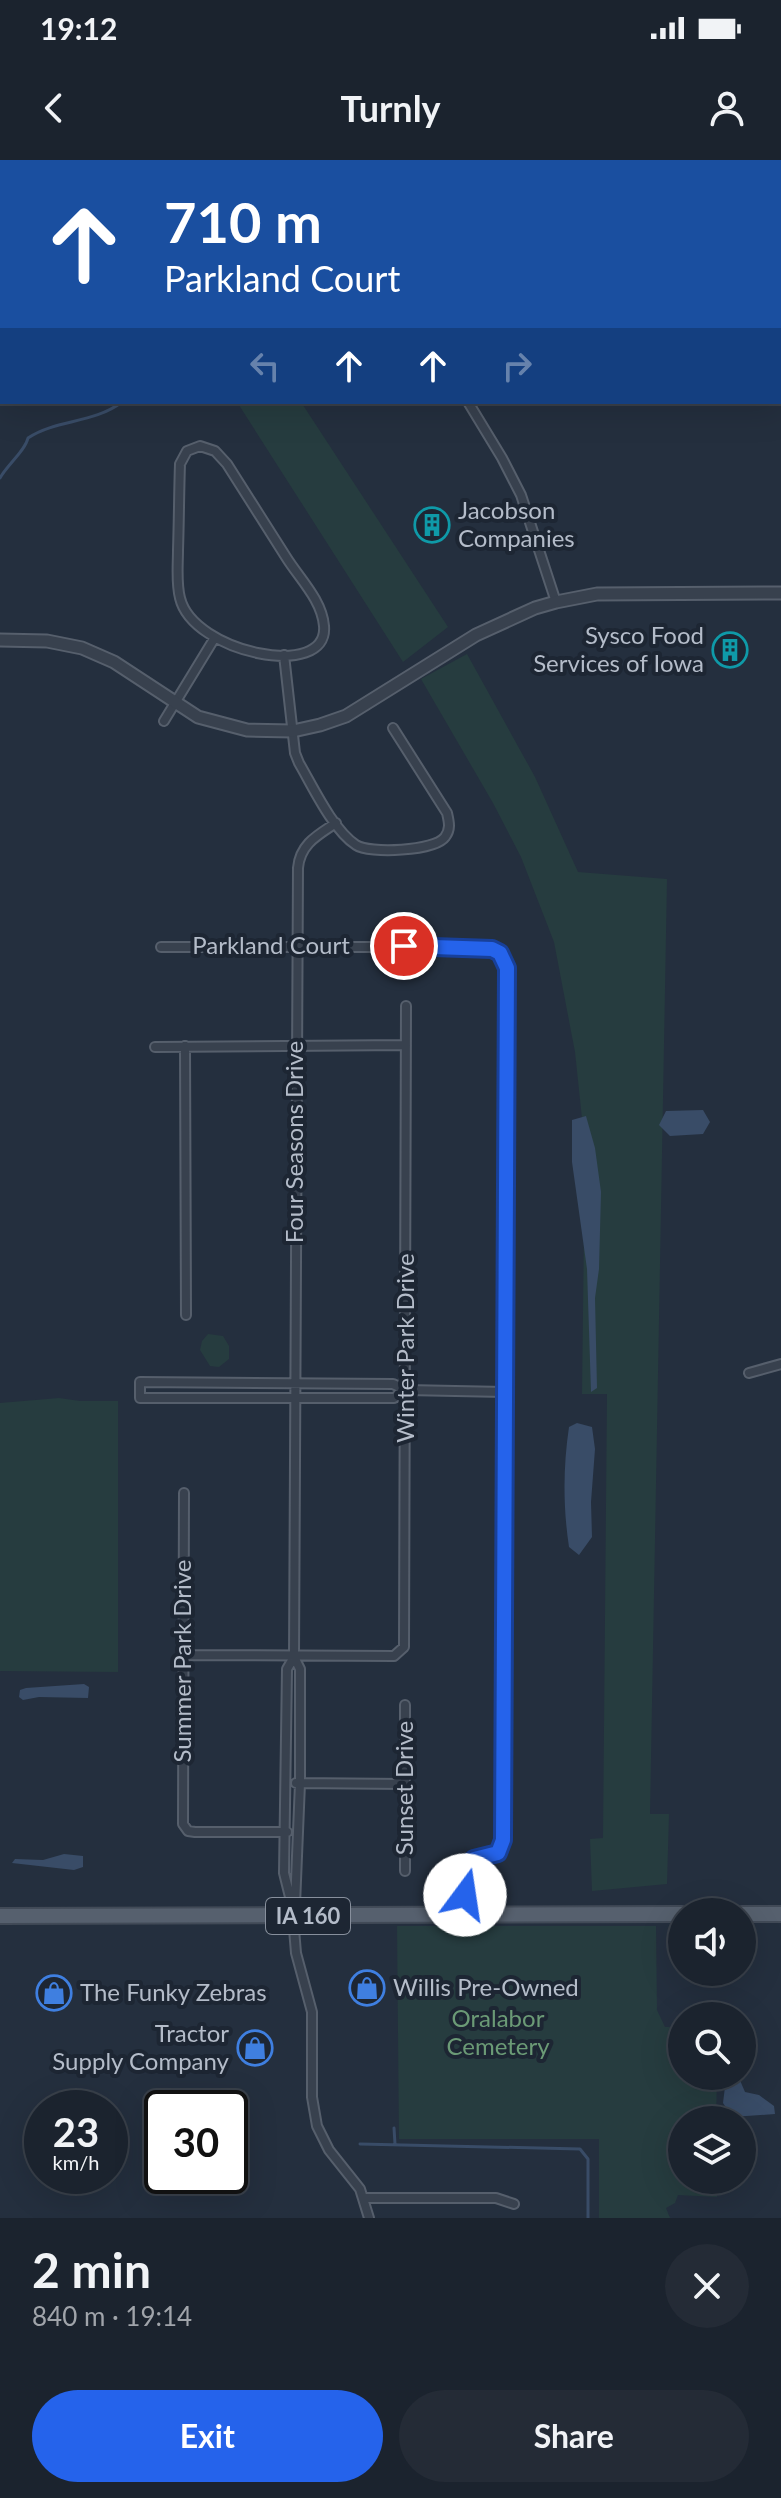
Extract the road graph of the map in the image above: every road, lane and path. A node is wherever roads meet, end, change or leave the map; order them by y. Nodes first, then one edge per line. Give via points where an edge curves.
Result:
1 (469, 404) edge
2 (781, 593) edge
3 (556, 602) junction
4 (214, 639) junction
5 (0, 640) edge
6 (284, 655) junction
7 (174, 703) junction
8 (164, 721) dead end
9 (393, 728) dead end
10 (293, 731) junction
11 (336, 823) junction
12 (297, 946) junction
13 (161, 947) dead end
14 (406, 1006) dead end
15 (296, 1044) junction
16 (406, 1045) junction
17 (185, 1046) junction
18 (155, 1047) dead end
19 (186, 1315) dead end
20 (781, 1364) edge
21 (749, 1373) dead end
22 (295, 1382) junction
23 (406, 1390) junction
24 (505, 1392) junction
25 (295, 1398) junction
26 (184, 1493) dead end
27 (183, 1655) junction
28 (294, 1657) junction
29 (405, 1705) dead end
30 (287, 1783) junction
31 (300, 1783) junction
32 (405, 1784) junction
33 (287, 1832) junction
34 (405, 1871) dead end
35 (464, 1914) junction
36 (668, 1914) edge
37 (756, 1914) edge
38 (781, 1914) edge
39 (0, 1916) edge
40 (294, 1916) junction
41 (365, 2198) junction
42 (514, 2204) dead end
43 (369, 2218) edge

1 - 3 street via 521,495
2 - 3 street via 597,594
3 - 10 street via 476,635 346,716
4 - 6 street via 250,652
4 - 6 street via 180,600 180,464 187,451 200,446 215,451 227,464 319,610 324,634 316,645 305,653
4 - 7 street
5 - 7 street via 82,648 114,662
6 - 10 street
7 - 8 street
7 - 10 street via 238,729
9 - 11 street via 447,813 446,836 427,847 369,850 357,846
10 - 11 street via 299,763
11 - 12 street, Four Seasons Drive via 308,842 298,860
12 - 13 street, Parkland Court
12 - 15 street, Four Seasons Drive
12 - 24 street, Parkland Court via 492,949 507,968
14 - 16 street, Winter Park Drive
15 - 16 street
15 - 17 street
15 - 22 street, Four Seasons Drive
16 - 23 street, Winter Park Drive
17 - 18 street
17 - 19 street
20 - 21 street
22 - 23 street via 393,1384
22 - 25 street, Four Seasons Drive
22 - 25 street via 140,1382 140,1398
23 - 24 street
23 - 25 street via 394,1398
23 - 28 street, Winter Park Drive via 403,1651 394,1656
24 - 35 street via 503,1840 498,1853 468,1864
25 - 28 street, Four Seasons Drive
26 - 27 street, Summer Park Drive
27 - 28 street
27 - 33 street, Summer Park Drive via 186,1828
28 - 30 street, Four Seasons Drive via 287,1669
28 - 31 street, Four Seasons Drive via 300,1669
29 - 32 street, Sunset Drive
30 - 31 street
30 - 33 street, Four Seasons Drive
31 - 32 street
31 - 40 street, Four Seasons Drive
32 - 34 street, Sunset Drive
33 - 40 street, Four Seasons Drive via 284,1873
35 - 36 main road, IA 160
35 - 40 main road, IA 160
37 - 38 main road
39 - 40 main road, IA 160
40 - 41 street via 296,1953 311,2006 315,2121 329,2150
41 - 42 street via 496,2198
41 - 43 street

